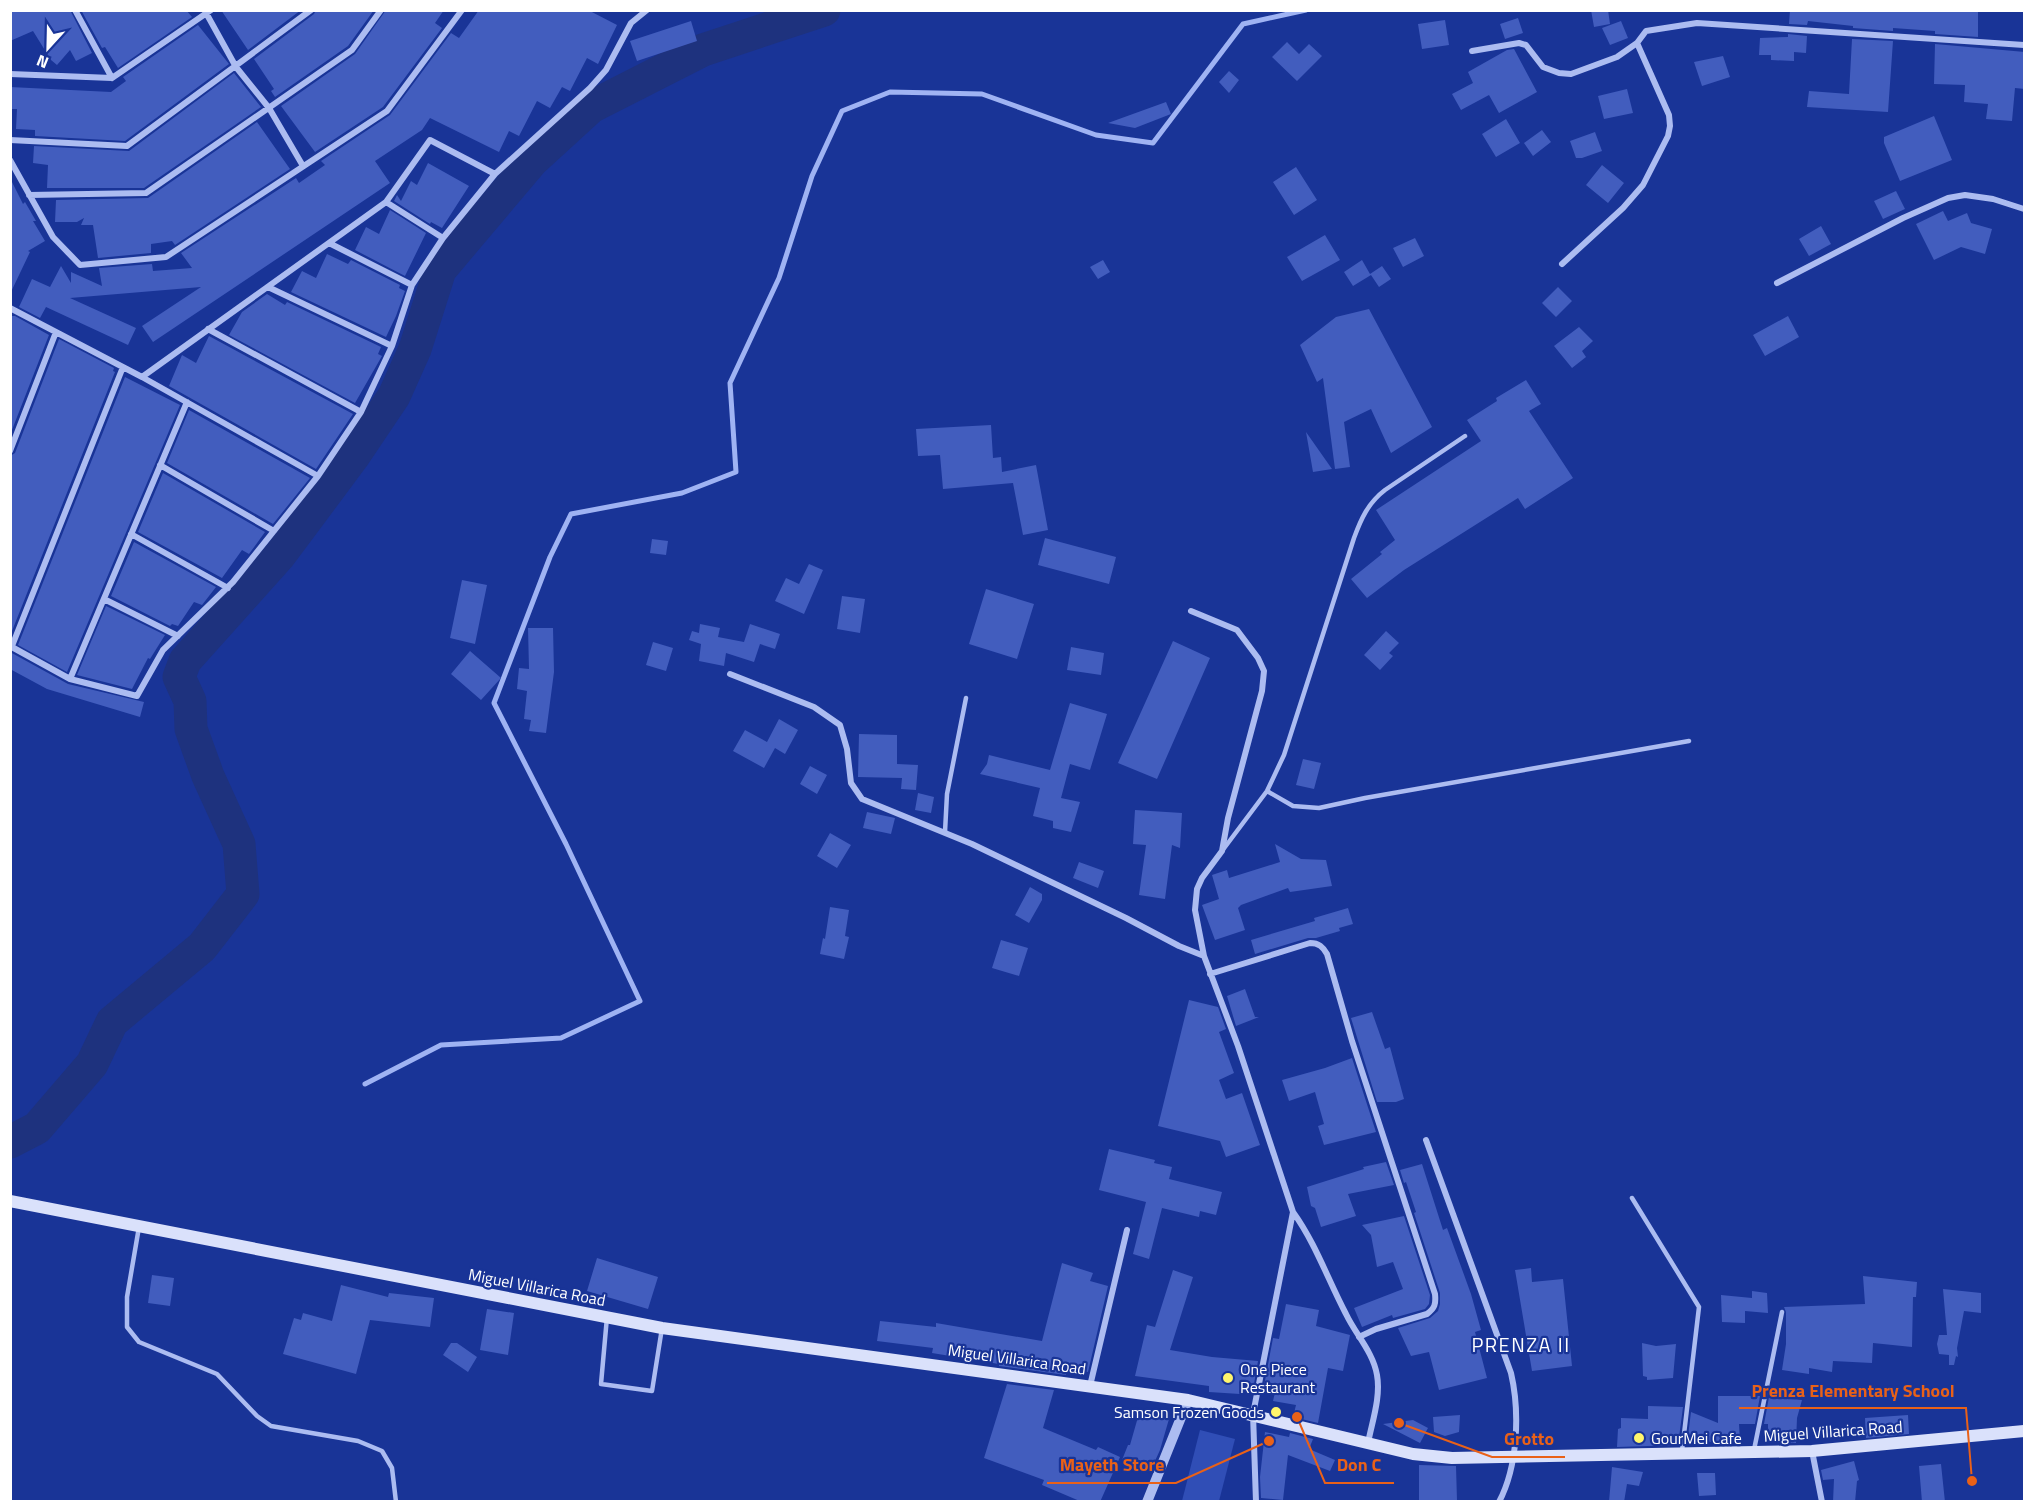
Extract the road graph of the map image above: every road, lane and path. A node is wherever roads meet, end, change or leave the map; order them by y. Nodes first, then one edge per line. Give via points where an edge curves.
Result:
1 (75, 10) edge
2 (311, 10) edge
3 (381, 10) edge
4 (462, 10) edge
5 (646, 10) edge
6 (208, 12) edge
7 (1637, 43) junction
8 (2025, 45) edge
9 (1472, 51) dead end
10 (236, 67) junction
11 (10, 74) edge
12 (112, 78) junction
13 (269, 108) junction
14 (10, 140) edge
15 (10, 160) edge
16 (303, 166) junction
17 (495, 174) junction
18 (29, 195) junction
19 (386, 202) junction
20 (2025, 209) edge
21 (442, 238) junction
22 (329, 243) junction
23 (1562, 264) dead end
24 (1777, 283) dead end
25 (412, 285) junction
26 (268, 287) junction
27 (10, 308) edge
28 (208, 329) junction
29 (56, 332) junction
30 (392, 346) junction
31 (123, 367) junction
32 (142, 377) junction
33 (187, 402) junction
34 (361, 412) junction
35 (1466, 436) dead end
36 (10, 451) edge
37 (160, 465) junction
38 (318, 476) junction
39 (274, 531) junction
40 (131, 534) junction
41 (228, 588) junction
42 (104, 599) junction
43 (1191, 611) dead end
44 (178, 636) junction
45 (11, 646) edge
46 (730, 674) dead end
47 (70, 679) junction
48 (966, 698) dead end
49 (1689, 741) dead end
50 (1267, 791) junction
51 (945, 832) junction
52 (1222, 851) junction
53 (1204, 956) junction
54 (1210, 974) junction
55 (1426, 1140) dead end
56 (1632, 1198) dead end
57 (10, 1201) edge
58 (1293, 1212) junction
59 (140, 1225) junction
60 (1127, 1230) dead end
61 (1782, 1312) dead end
62 (607, 1317) junction
63 (662, 1329) junction
64 (1359, 1337) junction
65 (1090, 1386) junction
66 (1188, 1400) junction
67 (1254, 1414) junction
68 (2025, 1431) edge
69 (1368, 1444) junction
70 (1812, 1451) junction
71 (1753, 1453) junction
72 (1681, 1454) junction
73 (1514, 1457) junction
74 (396, 1502) edge
75 (1147, 1502) edge
76 (1256, 1502) edge
77 (1499, 1502) edge
78 (1822, 1502) edge

1 - 12 street
2 - 10 street
3 - 13 street via 352,50
4 - 16 street via 387,111
5 - 17 street via 631,23 606,70 590,88
6 - 10 street
6 - 12 street
7 - 8 street via 1646,31 1697,23
7 - 9 street via 1617,57 1571,74 1543,67 1526,45 1519,43
7 - 23 street via 1669,115 1668,136 1643,185
10 - 13 street
10 - 14 street via 127,146
11 - 12 street
13 - 16 street
13 - 18 street via 146,193
15 - 18 street
16 - 18 street via 166,257 81,265 53,237
17 - 19 street via 430,140
17 - 21 street
19 - 21 street
19 - 22 street
20 - 24 street via 1965,195 1948,198
21 - 25 street
22 - 25 street
22 - 26 street
25 - 30 street
26 - 28 street
26 - 30 street
27 - 29 street
28 - 32 street
28 - 34 street
29 - 31 street
29 - 36 street
30 - 34 street
31 - 32 street
31 - 45 street
32 - 33 street
33 - 37 street
33 - 38 street
34 - 38 street
35 - 50 lane via 1385,490 1366,509 1284,755
37 - 39 street
37 - 40 street
38 - 39 street
39 - 41 street
40 - 41 street
40 - 42 street
41 - 44 street
42 - 44 street
42 - 47 street
43 - 52 street via 1237,630 1264,671
44 - 47 street via 163,650 137,696
45 - 47 street
46 - 51 street via 814,707 840,725 851,783 862,799
48 - 51 lane via 946,794
49 - 50 lane via 1319,808 1293,806
50 - 52 lane
51 - 53 street
52 - 53 street via 1202,878 1195,898
53 - 54 street
54 - 58 street
54 - 64 street via 1310,943 1316,943 1327,954 1436,1294 1433,1310 1427,1314
55 - 73 street via 1511,1373 1515,1390
56 - 72 lane via 1699,1306
57 - 59 main road, Miguel Villarica Road
58 - 64 street via 1307,1231
58 - 67 street
59 - 62 main road, Miguel Villarica Road
59 - 74 lane via 127,1297 127,1327 140,1342 217,1374 271,1426 358,1441 382,1451 392,1468
60 - 65 street
61 - 71 lane
62 - 63 main road, Miguel Villarica Road
62 - 63 lane via 601,1384 652,1391
63 - 65 main road, Miguel Villarica Road
64 - 69 street via 1373,1357 1378,1377
65 - 66 main road, Miguel Villarica Road
66 - 67 main road, Miguel Villarica Road
66 - 75 street
67 - 69 main road, Miguel Villarica Road
67 - 76 street
68 - 70 main road, Miguel Villarica Road
69 - 73 main road, Miguel Villarica Road via 1452,1458
70 - 71 main road, Miguel Villarica Road
70 - 78 street
71 - 72 main road, Miguel Villarica Road
72 - 73 main road, Miguel Villarica Road
73 - 77 street

